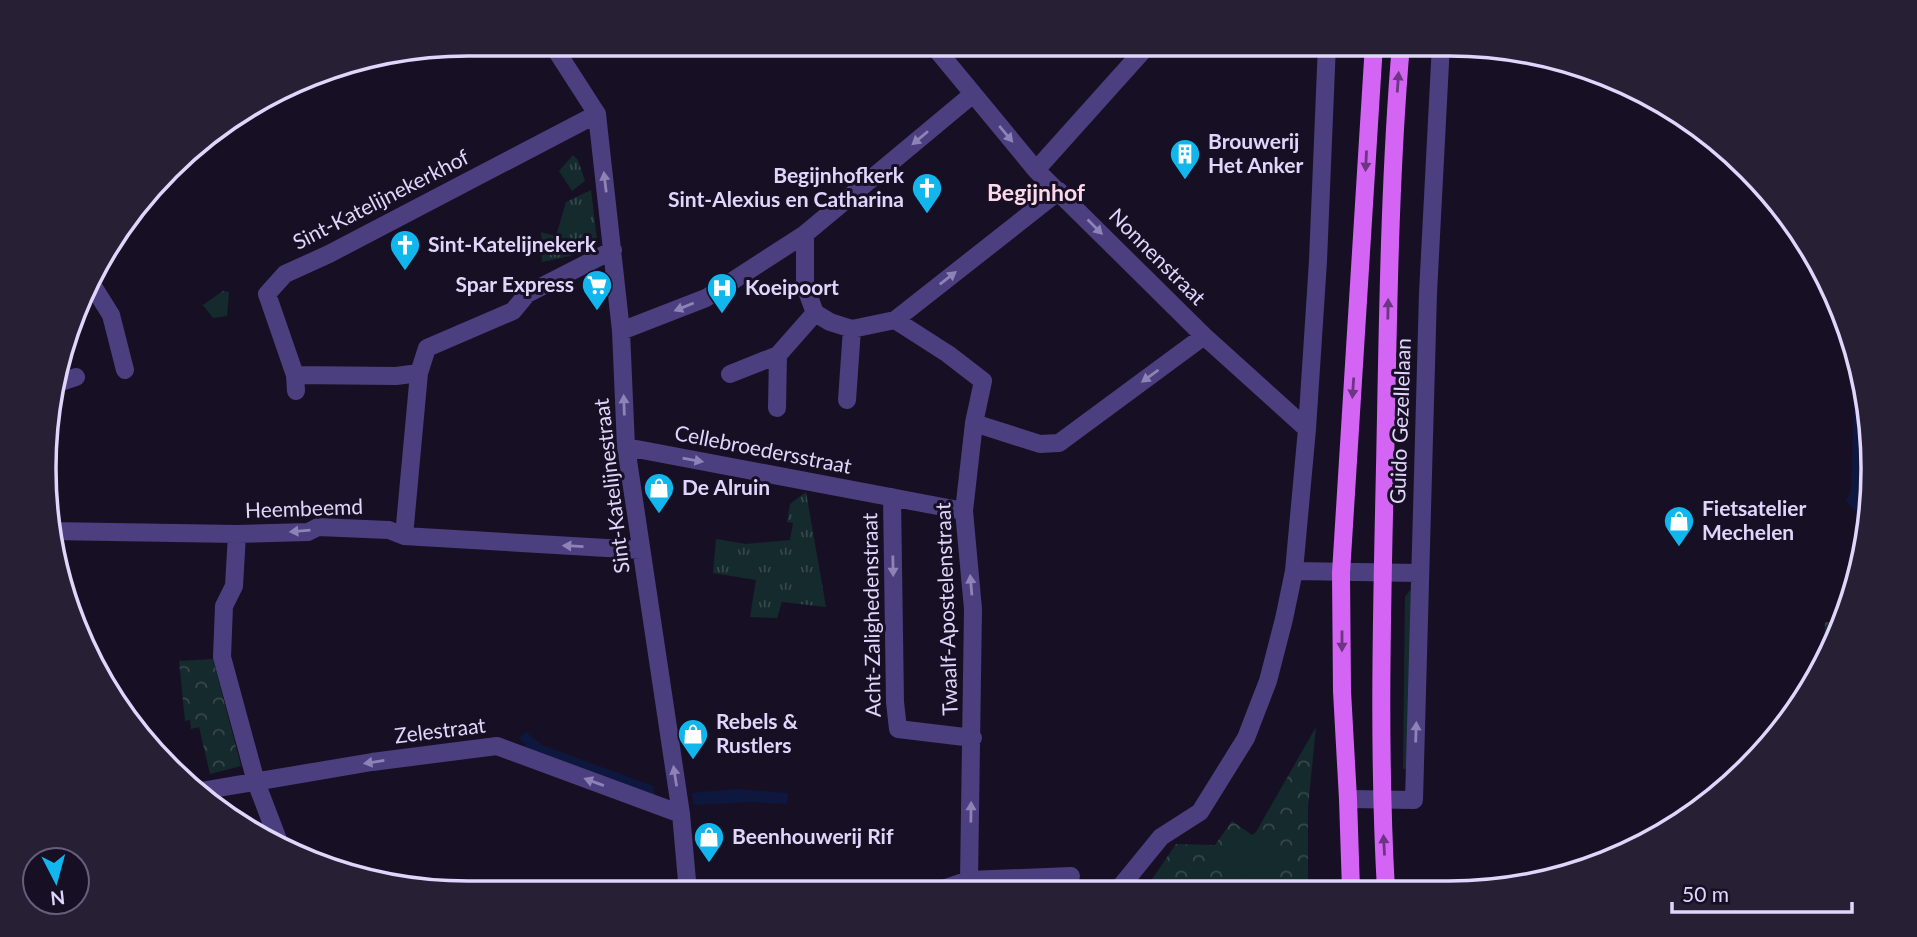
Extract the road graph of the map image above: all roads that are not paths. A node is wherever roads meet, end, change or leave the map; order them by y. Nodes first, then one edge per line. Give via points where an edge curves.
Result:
1 (560, 56) edge
2 (942, 56) edge
3 (1138, 56) edge
4 (1327, 56) edge
5 (1373, 56) edge
6 (1400, 56) edge
7 (1440, 56) edge
8 (973, 94) junction
9 (597, 114) junction
10 (1036, 170) junction
11 (1059, 191) junction
12 (805, 234) junction
13 (613, 250) junction
14 (96, 292) edge
15 (815, 313) junction
16 (895, 320) junction
17 (852, 329) junction
18 (621, 331) junction
19 (1205, 336) junction
20 (778, 355) junction
21 (125, 370) dead end
22 (419, 373) junction
23 (730, 374) dead end
24 (76, 377) dead end
25 (66, 380) edge
26 (848, 400) dead end
27 (777, 408) dead end
28 (974, 423) junction
29 (1307, 429) junction
30 (626, 447) junction
31 (892, 497) junction
32 (964, 511) junction
33 (61, 531) edge
34 (237, 534) junction
35 (404, 536) junction
36 (641, 550) junction
37 (1294, 571) junction
38 (1341, 572) junction
39 (1382, 573) junction
40 (1412, 573) junction
41 (973, 738) junction
42 (256, 782) junction
43 (209, 790) edge
44 (1348, 799) junction
45 (1381, 800) junction
46 (681, 814) junction
47 (275, 833) edge
48 (1072, 876) dead end
49 (969, 880) junction
50 (687, 881) edge
51 (966, 881) edge
52 (1125, 881) edge
53 (1351, 881) edge
54 (1386, 881) edge

1 - 9 street, Sint-Katelijnestraat
2 - 8 street, Nonnenstraat
3 - 10 street
4 - 29 street
5 -> 38 main road
39 -> 6 main road, Guido Gezellelaan via 1390,191
7 - 40 street, Guido Gezellelaan
8 -> 10 street, Nonnenstraat
8 -> 12 street
13 -> 9 street, Sint-Katelijnestraat
9 - 22 street, Sint-Katelijnekerkhof via 285,274 267,294 295,383
10 - 11 street, Nonnenstraat
16 -> 11 street
11 -> 19 street, Nonnenstraat
12 - 15 street via 805,286
12 -> 18 street via 706,298
13 - 18 street, Sint-Katelijnestraat
13 - 22 street via 527,294 513,311 427,348
14 - 21 street via 111,315
15 - 17 street
15 - 20 street
16 - 17 street
16 - 28 street, Twaalf-Apostelenstraat via 983,380
17 - 26 street
30 -> 18 street, Sint-Katelijnestraat
19 -> 28 street via 1059,443 1040,444
19 - 29 street, Nonnenstraat
20 - 23 street
20 - 27 street
22 - 35 street
24 - 25 street
28 - 32 street, Twaalf-Apostelenstraat
29 - 37 street
30 -> 31 street, Cellebroedersstraat
30 - 36 street, Sint-Katelijnestraat
31 - 32 street, Acht-Zalighedenstraat
31 -> 41 street, Acht-Zalighedenstraat via 898,729
41 -> 32 street, Twaalf-Apostelenstraat via 973,609
33 - 34 street, Heembeemd
35 -> 34 street, Heembeemd via 389,530 318,527 308,532
34 - 42 street via 234,586 224,606 222,657
36 -> 35 street, Heembeemd
46 -> 36 street, Sint-Katelijnestraat
37 - 38 street
37 - 52 street via 1268,681 1246,738 1200,812 1161,837
38 - 39 street
38 -> 44 main road
39 - 40 street
39 - 45 main road, Guido Gezellelaan
45 -> 40 street, Guido Gezellelaan via 1414,800
49 -> 41 street, Twaalf-Apostelenstraat
42 - 43 street, Zelestraat
46 -> 42 street, Zelestraat via 497,746
42 - 47 street
44 - 45 street
44 - 53 main road
54 -> 45 main road, Guido Gezellelaan
46 - 50 street, Sint-Katelijnestraat
48 - 49 street
49 - 51 street

